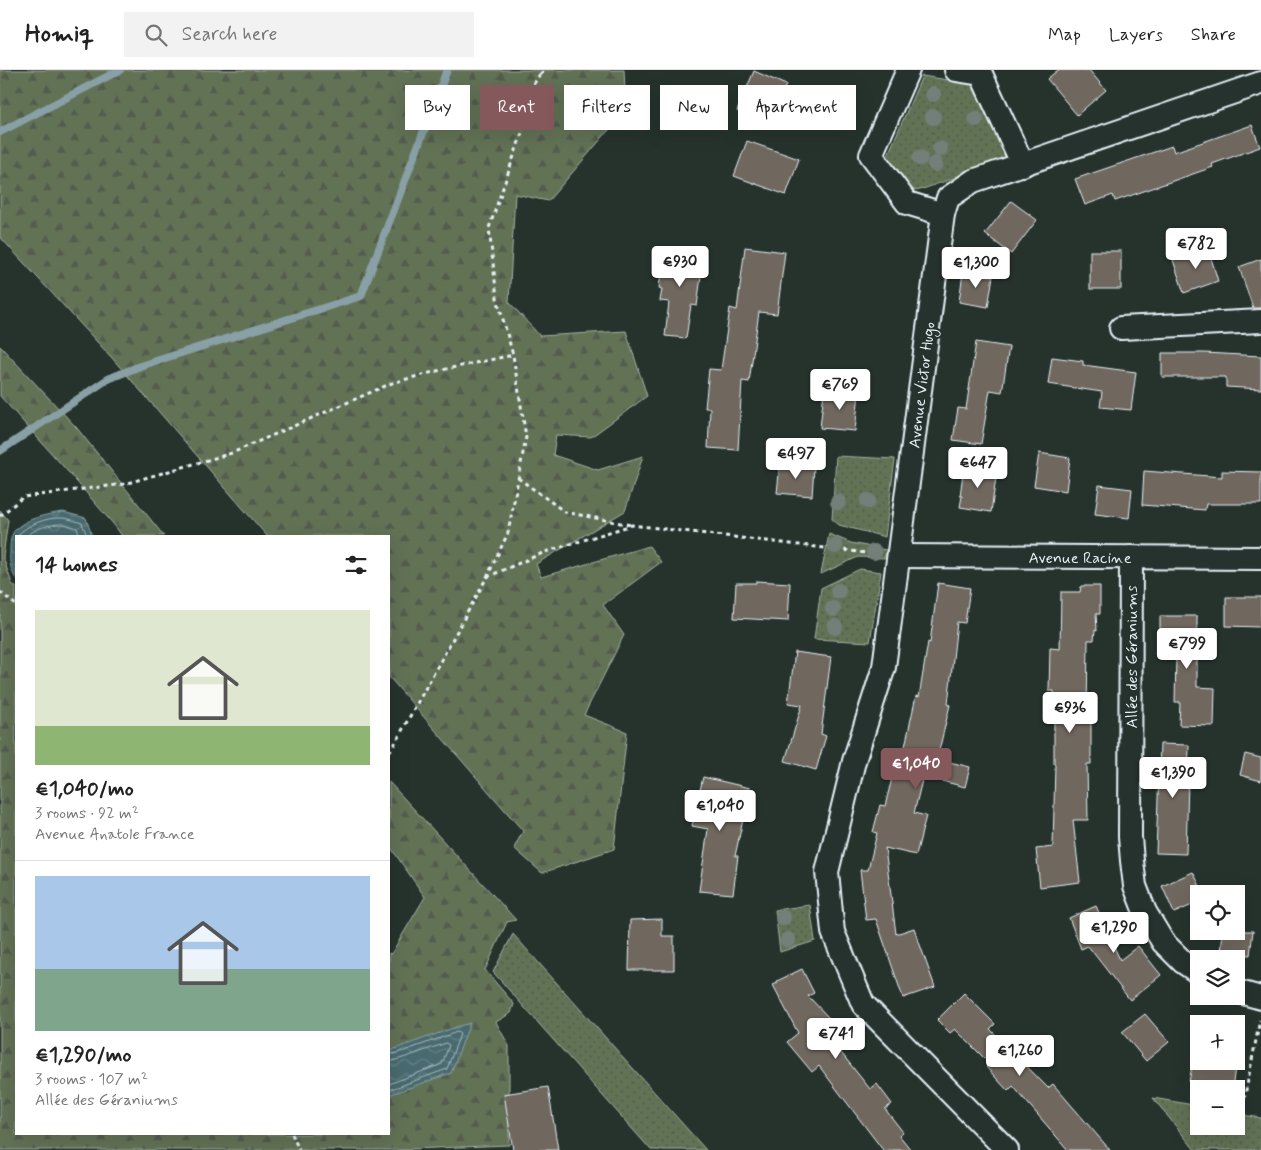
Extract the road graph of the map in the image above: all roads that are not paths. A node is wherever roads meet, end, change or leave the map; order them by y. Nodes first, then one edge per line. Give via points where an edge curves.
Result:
1 (908, 70) edge
2 (956, 70) edge
3 (1255, 70) edge
4 (1261, 83) edge
5 (1023, 165) junction
6 (943, 214) junction
7 (1261, 321) edge
8 (1121, 328) dead end
9 (899, 556) junction
10 (1131, 557) junction
11 (1261, 558) edge
12 (1190, 967) edge
13 (1245, 994) edge
14 (1261, 998) edge
15 (1007, 1150) edge

1 - 6 street via 871,155 907,203
2 - 5 street via 981,74
3 - 4 street
4 - 5 street, Avenue Victor Hugo
5 - 6 street, Avenue Victor Hugo via 973,181 948,198
6 - 9 street, Avenue Victor Hugo
7 - 8 street
9 - 10 street, Avenue Racine
9 - 15 street, Avenue Victor Hugo via 884,667 854,761 827,872 833,932 863,1004
10 - 11 street, Avenue Racine
10 - 12 street, Allée des Géraniums via 1130,836 1135,886 1145,912 1163,942
13 - 14 street

